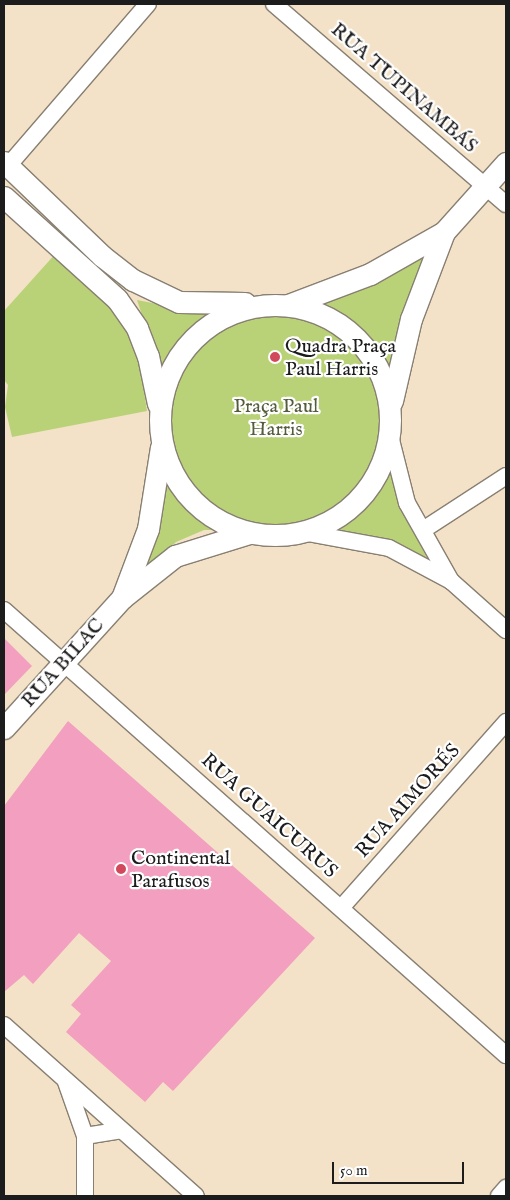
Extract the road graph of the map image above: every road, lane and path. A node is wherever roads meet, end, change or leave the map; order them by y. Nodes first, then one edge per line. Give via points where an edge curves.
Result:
1 (148, 4) edge
2 (274, 4) edge
3 (506, 163) edge
4 (6, 164) edge
5 (486, 186) junction
6 (4, 197) edge
7 (506, 204) edge
8 (444, 232) junction
9 (266, 303) junction
10 (288, 305) junction
11 (161, 417) junction
12 (390, 422) junction
13 (162, 439) junction
14 (506, 476) edge
15 (423, 530) junction
16 (302, 532) junction
17 (249, 533) junction
18 (451, 581) junction
19 (122, 598) junction
20 (4, 610) edge
21 (506, 630) edge
22 (65, 664) junction
23 (506, 722) edge
24 (4, 728) edge
25 (341, 908) junction
26 (4, 1025) edge
27 (506, 1055) edge
28 (65, 1080) junction
29 (121, 1130) junction
30 (86, 1136) junction
31 (506, 1188) edge
32 (85, 1196) edge
33 (196, 1196) edge
34 (499, 1196) edge

1 - 4 street
2 - 5 street, RUA TUPINAMBÁS
3 - 5 street
4 - 9 street via 102,256 155,293 179,302
5 - 7 street, RUA TUPINAMBÁS
5 - 8 street
6 - 11 street via 117,299 136,328 148,356
8 - 10 street via 370,274
8 - 12 street via 411,318
9 - 10 street
9 - 11 street via 230,312 199,331 176,359 162,393
10 - 12 street via 302,306 335,320 363,344 382,375
11 - 13 street
12 - 15 street via 407,503
12 - 16 street via 386,455 375,480 351,508 320,527
13 - 17 street via 168,464 187,495 215,519
13 - 19 street, RUA BILAC via 148,529
14 - 15 street
15 - 18 street
16 - 17 street via 280,535
16 - 18 street via 388,548
17 - 19 street, RUA BILAC via 175,556
18 - 21 street
19 - 22 street, RUA BILAC
20 - 22 street, RUA GUAICURUS
22 - 24 street, RUA BILAC
22 - 25 street, RUA GUAICURUS
23 - 25 street, RUA AIMORÉS
25 - 27 street, RUA GUAICURUS
26 - 28 street
28 - 29 street
28 - 30 street
29 - 30 street
29 - 33 street
30 - 32 street
31 - 34 street

